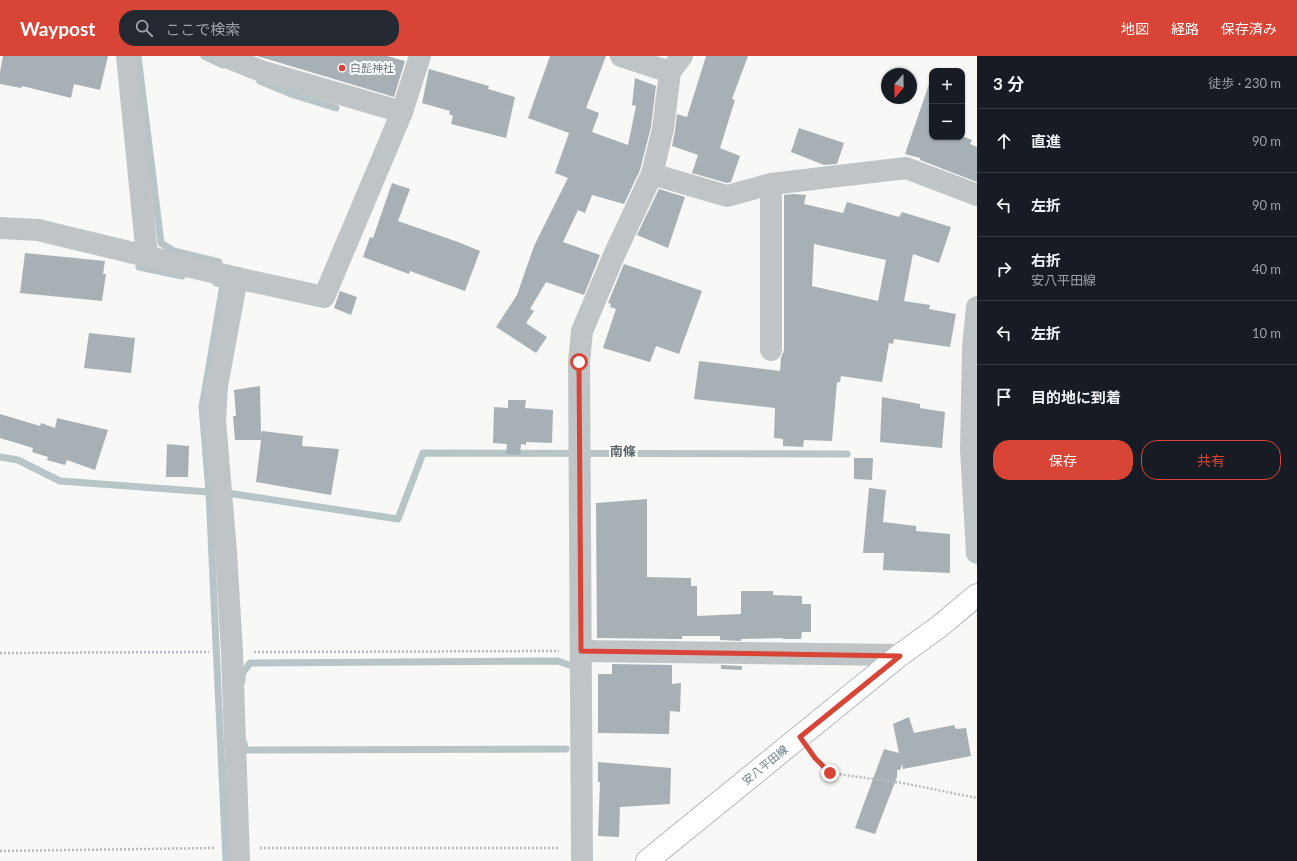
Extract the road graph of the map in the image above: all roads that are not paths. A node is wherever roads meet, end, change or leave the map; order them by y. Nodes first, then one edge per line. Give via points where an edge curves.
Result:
1 (127, 56) edge
2 (224, 56) edge
3 (420, 56) edge
4 (620, 56) edge
5 (676, 64) edge
6 (402, 112) junction
7 (652, 174) junction
8 (771, 184) junction
9 (977, 195) edge
10 (0, 228) edge
11 (147, 256) junction
12 (237, 278) junction
13 (977, 307) edge
14 (771, 350) dead end
15 (977, 553) edge
16 (977, 595) edge
17 (581, 651) junction
18 (900, 656) junction
19 (239, 855) edge
20 (582, 855) edge
21 (647, 861) edge

1 - 11 street
2 - 6 street via 260,71
3 - 6 street
4 - 5 street
5 - 7 street
6 - 12 street via 324,297
7 - 8 street via 727,196
7 - 17 street via 582,331 579,362
8 - 9 street via 906,168
8 - 14 street
10 - 11 street via 38,230
11 - 12 street
12 - 19 street via 217,386 215,420 232,652
13 - 15 street via 973,348 971,450
16 - 18 main road, 安八平田線
17 - 18 street
17 - 20 street
18 - 21 main road, 安八平田線

